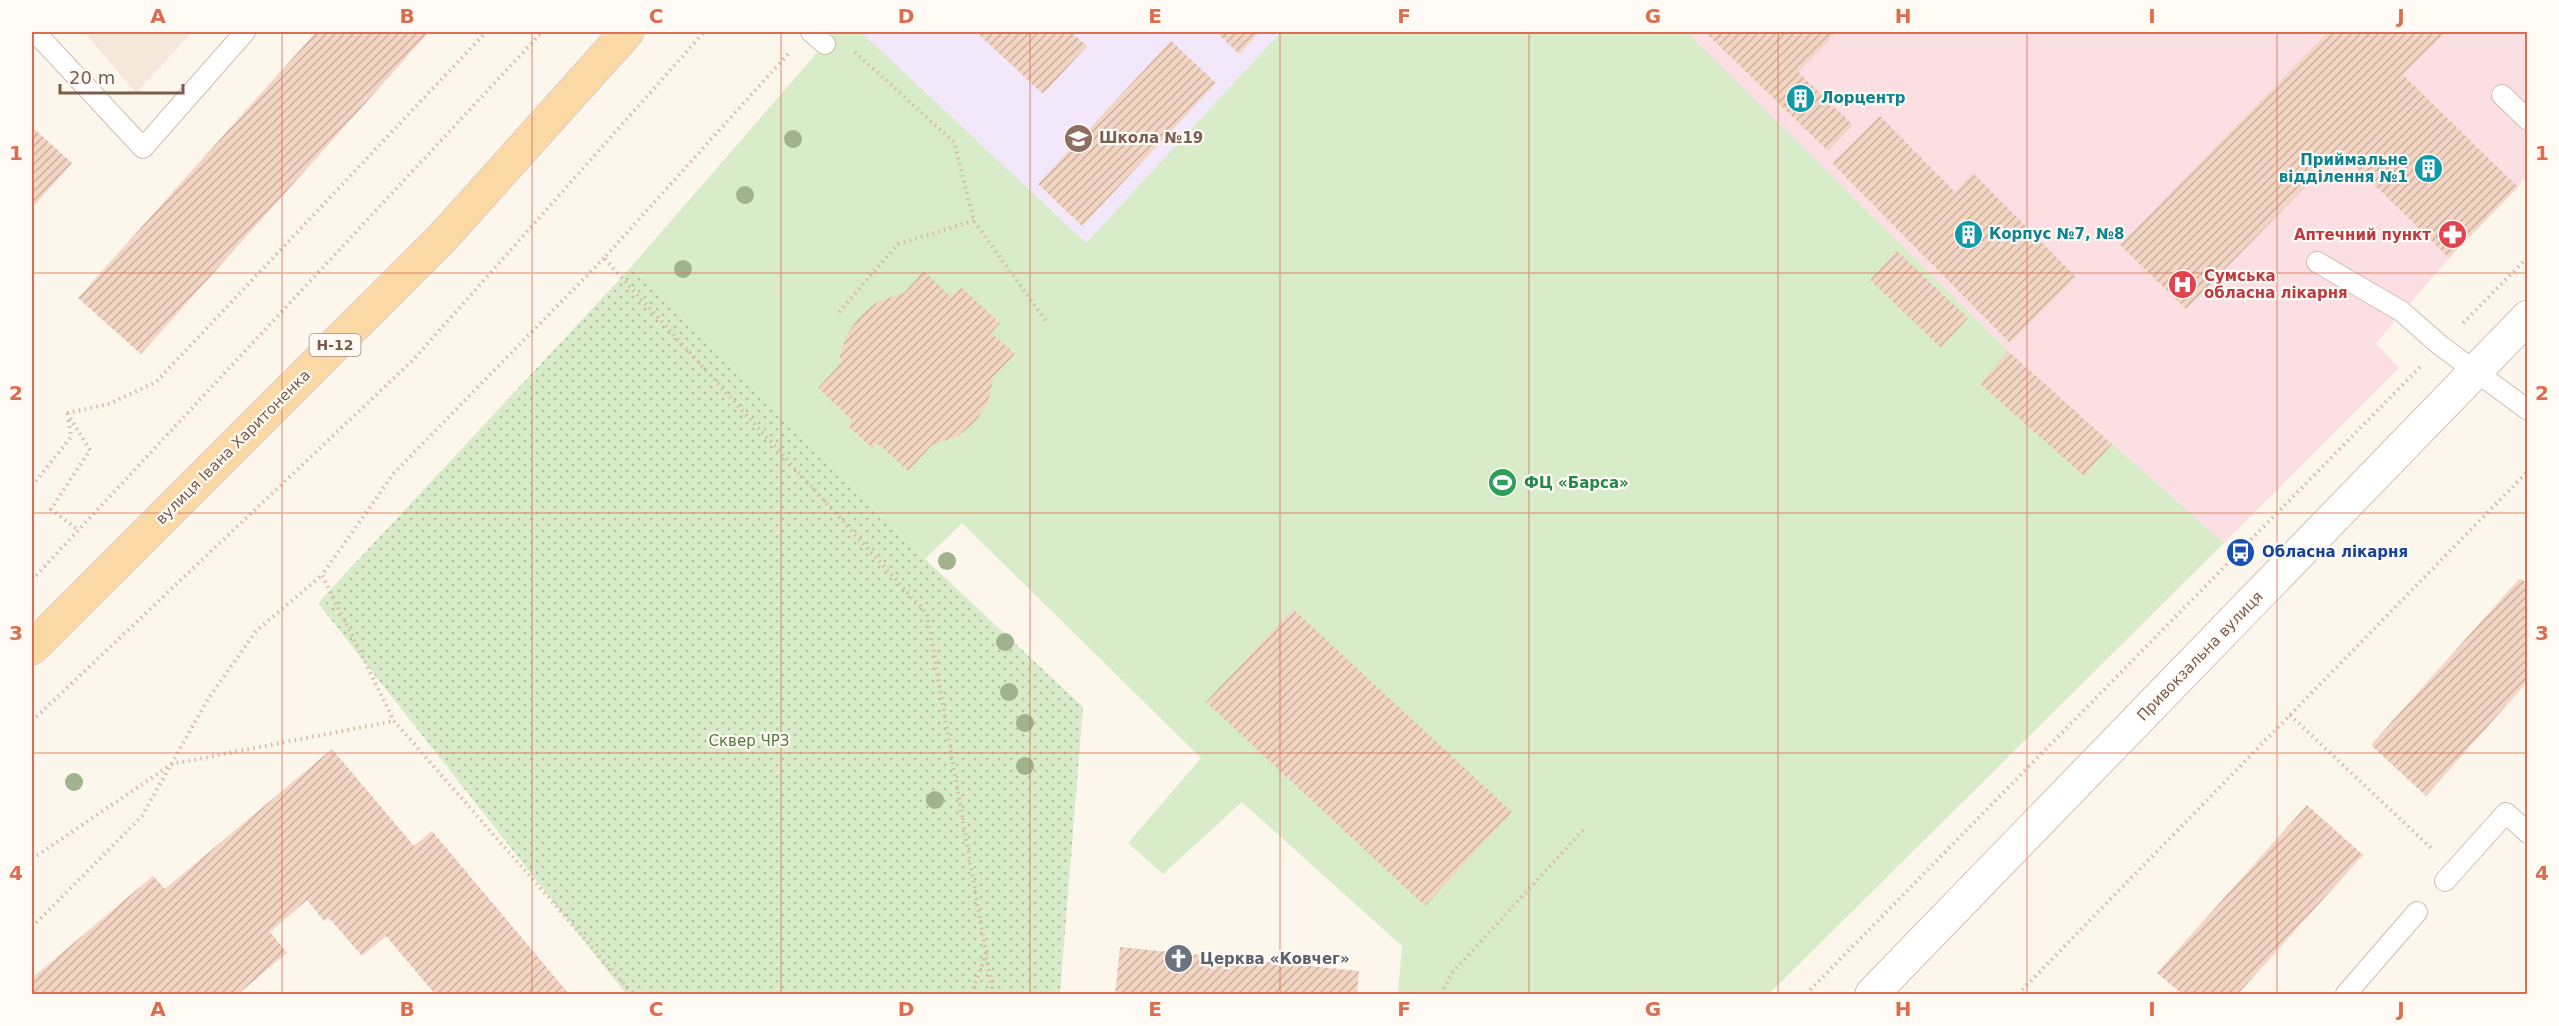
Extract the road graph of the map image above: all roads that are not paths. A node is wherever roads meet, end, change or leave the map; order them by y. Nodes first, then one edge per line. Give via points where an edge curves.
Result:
1 (34, 32) edge
2 (245, 32) edge
3 (627, 32) edge
4 (2502, 95) dead end
5 (2528, 120) edge
6 (2317, 262) dead end
7 (2528, 317) edge
8 (2476, 371) junction
9 (2528, 410) edge
10 (32, 648) edge
11 (2528, 833) edge
12 (2449, 875) road end
13 (2417, 912) dead end
14 (1872, 994) edge
15 (2346, 994) edge

1 - 2 lane via 142,148
3 - 10 main road, вулиця Івана Харитоненка / Н-12 via 444,236
4 - 5 lane
6 - 8 lane via 2401,312
7 - 8 main road, Привокзальна вулиця
8 - 9 lane
8 - 14 main road, Привокзальна вулиця
11 - 12 lane via 2506,813
13 - 15 lane

